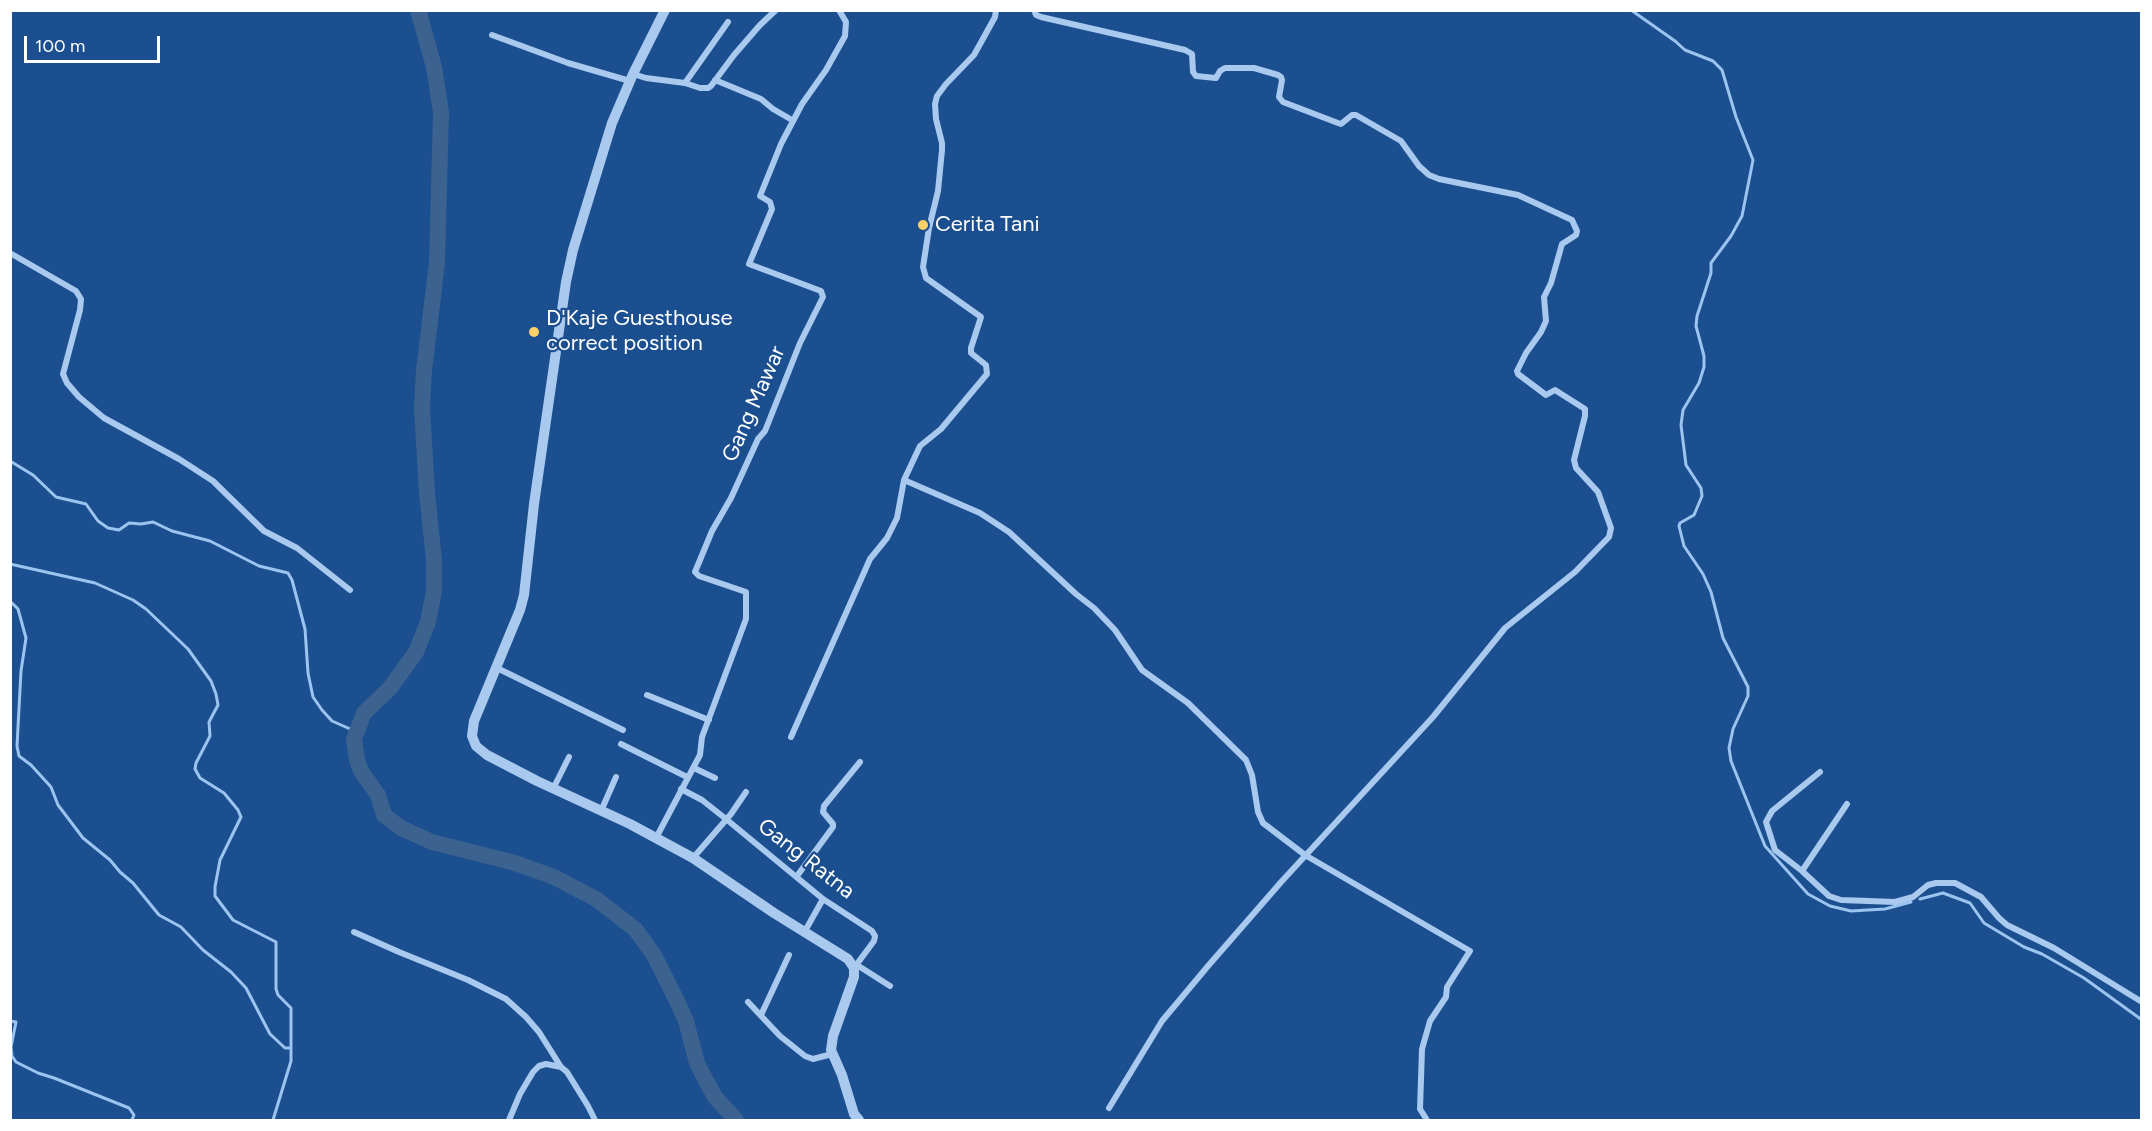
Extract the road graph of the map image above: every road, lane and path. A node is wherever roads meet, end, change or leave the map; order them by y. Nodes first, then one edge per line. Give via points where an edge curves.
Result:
1 (665, 10) edge
2 (776, 10) edge
3 (839, 10) edge
4 (996, 10) edge
5 (1034, 10) edge
6 (728, 22) dead end
7 (492, 35) dead end
8 (631, 78) junction
9 (715, 80) junction
10 (685, 83) junction
11 (792, 120) junction
12 (10, 253) edge
13 (904, 480) junction
14 (350, 590) dead end
15 (496, 668) junction
16 (647, 695) dead end
17 (709, 720) junction
18 (623, 730) dead end
19 (791, 737) dead end
20 (621, 744) dead end
21 (569, 757) dead end
22 (860, 762) dead end
23 (694, 768) junction
24 (1820, 772) dead end
25 (616, 777) dead end
26 (687, 777) junction
27 (715, 778) dead end
28 (553, 789) junction
29 (681, 789) junction
30 (746, 792) dead end
31 (1848, 804) dead end
32 (601, 811) junction
33 (726, 819) junction
34 (656, 838) junction
35 (1305, 855) junction
36 (693, 858) junction
37 (1802, 871) junction
38 (797, 876) junction
39 (823, 899) junction
40 (805, 931) junction
41 (354, 932) dead end
42 (789, 955) dead end
43 (856, 967) junction
44 (890, 986) dead end
45 (748, 1002) dead end
46 (2142, 1002) edge
47 (761, 1015) junction
48 (832, 1054) junction
49 (561, 1067) junction
50 (1109, 1108) dead end
51 (509, 1120) edge
52 (595, 1120) edge
53 (859, 1120) edge
54 (1427, 1120) edge

1 - 8 street
2 - 9 street
3 - 11 street, Gang Mawar via 846,22 845,36
4 - 13 street via 974,55 946,84 934,104 942,150 923,267 926,278 981,317 971,348 986,365 987,374 941,429 920,446
5 - 35 street via 1041,17 1185,50 1192,54 1196,76 1216,78 1225,68 1254,68 1278,75 1282,80 1279,97 1283,102 1338,123 1356,115 1401,141 1429,175 1518,195 1572,220 1577,227 1576,235 1562,244 1544,297 1546,321 1517,371 1546,395 1555,390 1585,409 1574,460 1576,468 1598,492 1611,528 1609,537 1575,572 1505,628 1433,717
6 - 10 street
7 - 8 street via 568,63
8 - 10 street
8 - 15 street via 612,123 569,268 524,595
9 - 10 street via 704,88
9 - 11 street via 761,99
11 - 17 street, Gang Mawar via 761,191 760,198 770,202 772,209 749,264 821,291 823,297 765,431 712,531 695,572 746,592 747,596 746,619
12 - 14 street via 76,291 81,299 63,374 79,397 104,417 213,481 264,531 297,548
13 - 19 street via 897,518 870,559
13 - 35 street via 980,513 1009,532 1094,608 1115,630 1142,670 1188,703 1246,760 1261,821
15 - 18 street
15 - 28 street via 474,721 472,736 476,746
16 - 17 street
17 - 23 street, Gang Mawar
20 - 26 street
21 - 28 street
22 - 38 street via 824,806 823,812 833,827
23 - 26 street, Gang Mawar
23 - 27 street
24 - 37 street via 1772,811 1766,822 1775,850
25 - 32 street
26 - 29 street, Gang Mawar
28 - 32 street
29 - 33 street, Gang Ratna
29 - 34 street, Gang Mawar
30 - 33 street
31 - 37 street
32 - 34 street
33 - 36 street
33 - 38 street, Gang Ratna
34 - 36 street
35 - 50 street via 1162,1021
35 - 54 street via 1470,951 1447,987 1422,1049 1420,1109
36 - 40 street
37 - 46 street via 1829,896 1841,900 1905,900 1936,883 1955,883 1981,897 2007,925 2054,948
38 - 39 street, Gang Ratna
39 - 40 street
39 - 43 street, Gang Ratna via 875,936
40 - 43 street
41 - 49 street via 506,999 539,1032
42 - 47 street
43 - 44 street
43 - 48 street via 833,1036
45 - 47 street
47 - 48 street via 805,1056 813,1059
48 - 53 street
49 - 51 street via 546,1064 532,1072
49 - 52 street

